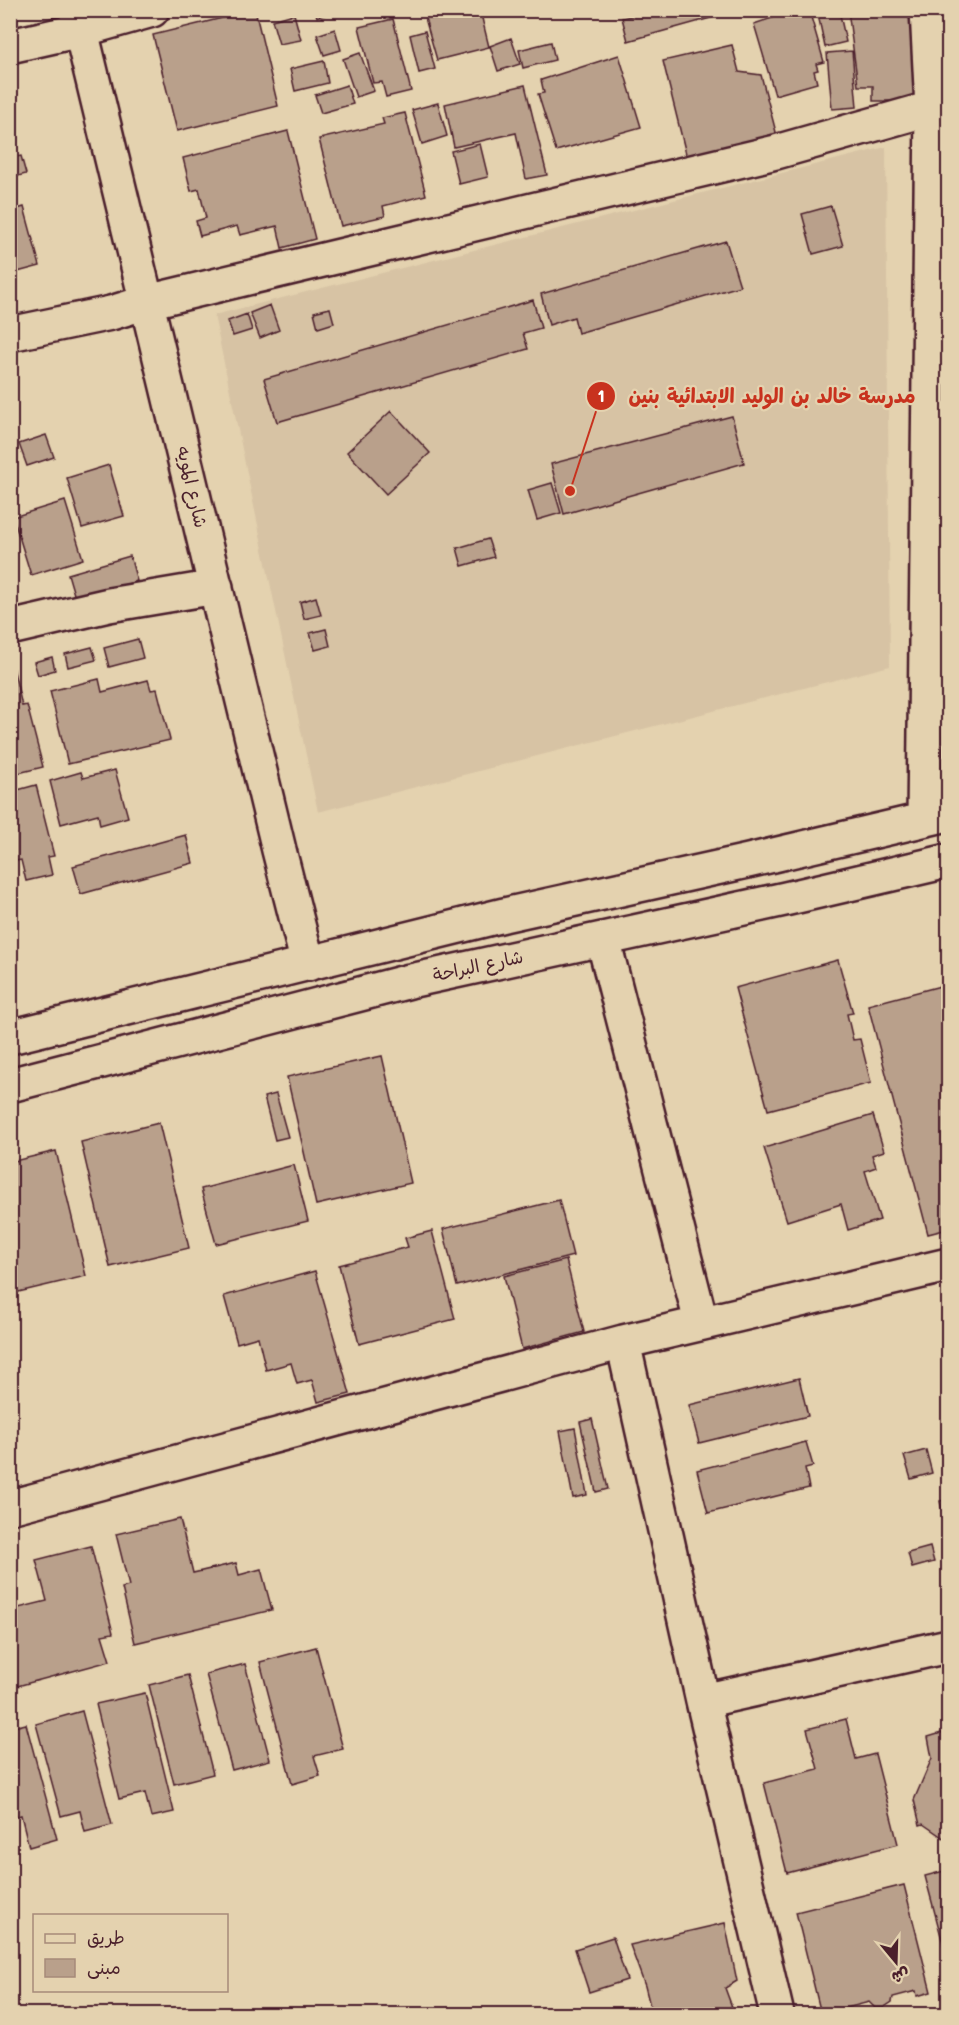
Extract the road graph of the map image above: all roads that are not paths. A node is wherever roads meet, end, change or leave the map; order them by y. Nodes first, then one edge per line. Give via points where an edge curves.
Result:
1 (152, 10) edge
2 (927, 10) edge
3 (78, 20) edge
4 (10, 46) edge
5 (932, 108) junction
6 (147, 302) junction
7 (10, 334) edge
8 (216, 587) junction
9 (10, 628) edge
10 (936, 816) edge
11 (948, 861) edge
12 (603, 939) junction
13 (308, 964) junction
14 (10, 1037) edge
15 (10, 1085) edge
16 (948, 1265) edge
17 (700, 1322) junction
18 (623, 1342) junction
19 (10, 1507) edge
20 (948, 1646) edge
21 (703, 1701) junction
22 (777, 2014) edge

1 - 3 street
2 - 5 street
3 - 4 street
3 - 6 street, شارع المويه
5 - 6 street via 776,152
5 - 10 street
6 - 7 street
6 - 8 street, شارع المويه
8 - 9 street via 109,605
8 - 13 street, شارع المويه
10 - 13 street
11 - 12 street, شارع البراحة
12 - 15 street, شارع البراحة via 410,981
12 - 17 street
13 - 14 street
16 - 17 street
17 - 18 street
18 - 19 street
18 - 21 street
20 - 21 street
21 - 22 street

